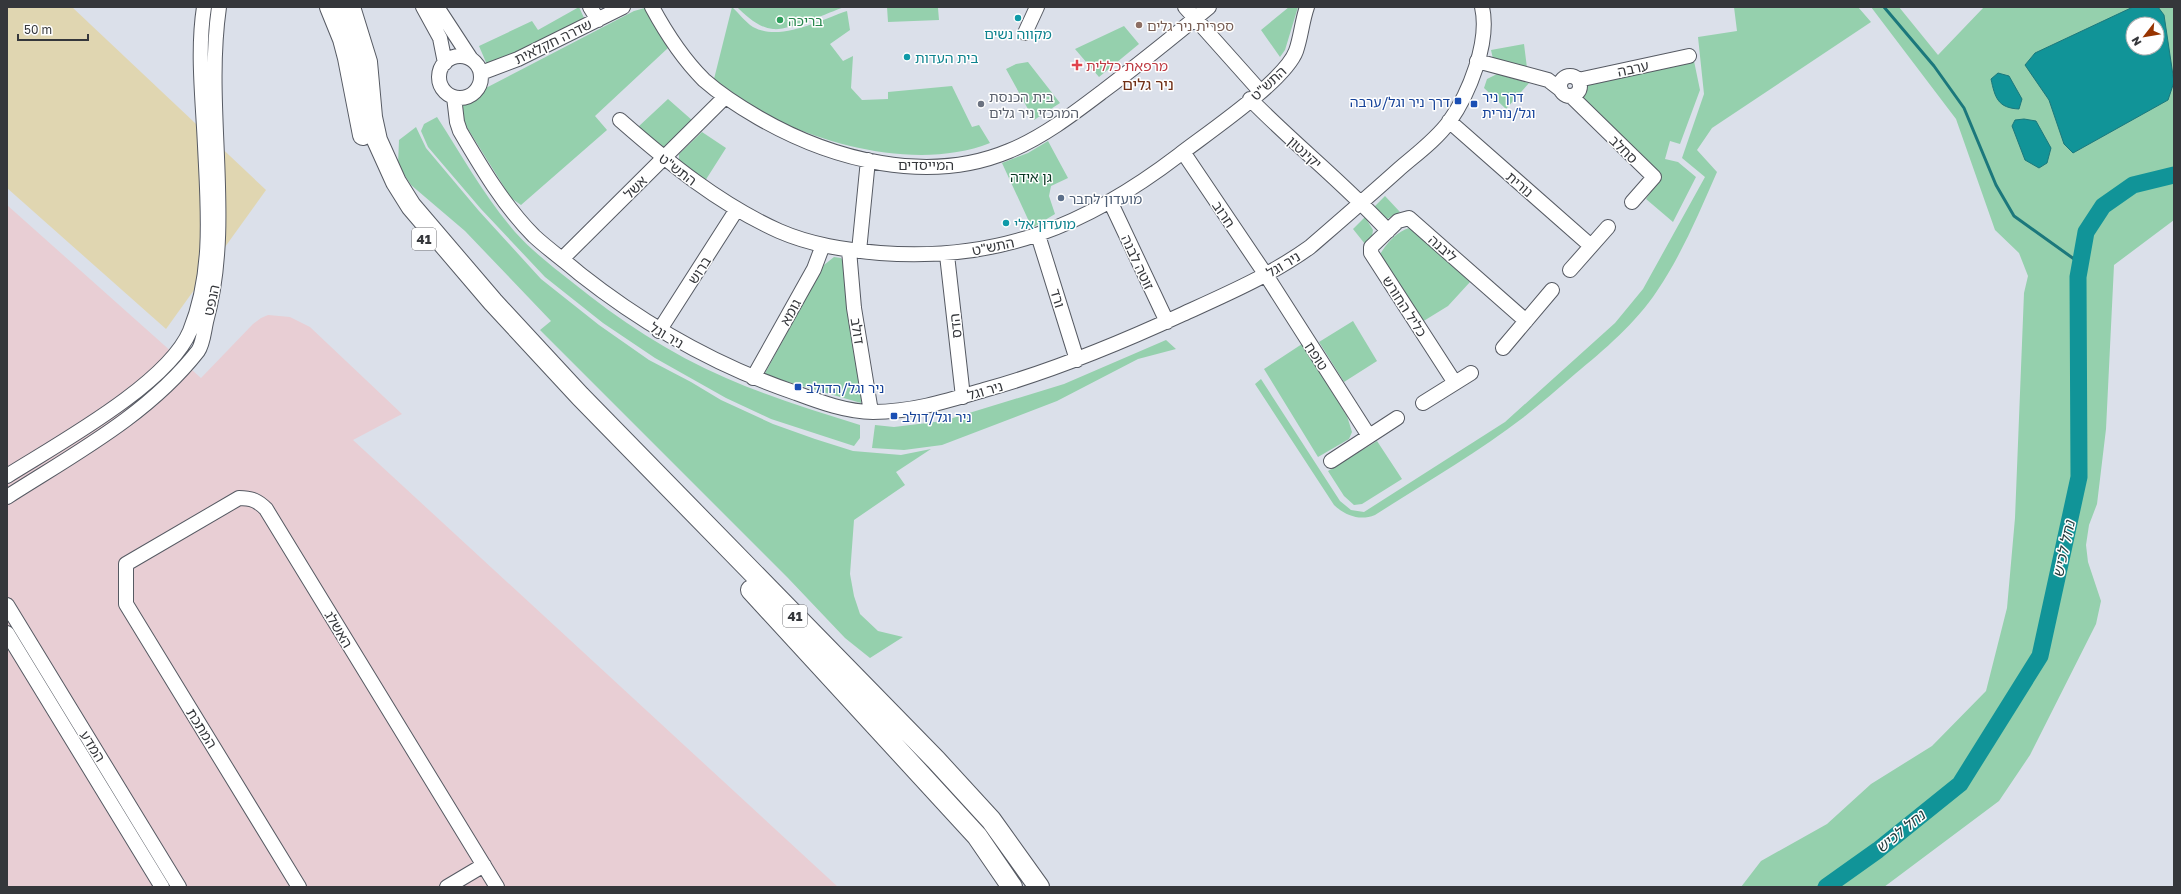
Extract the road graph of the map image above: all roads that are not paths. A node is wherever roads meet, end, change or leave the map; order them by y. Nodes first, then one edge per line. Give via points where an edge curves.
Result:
1 (204, 7) edge
2 (219, 7) edge
3 (330, 7) edge
4 (350, 7) edge
5 (424, 7) edge
6 (437, 7) edge
7 (590, 7) edge
8 (623, 7) edge
9 (652, 7) edge
10 (1037, 7) edge
11 (1185, 7) edge
12 (1209, 7) edge
13 (1307, 7) edge
14 (1482, 7) edge
15 (1196, 18) junction
16 (598, 20) junction
17 (441, 24) junction
18 (1026, 33) dead end
19 (1689, 56) dead end
20 (471, 59) junction
21 (1477, 61) junction
22 (445, 63) junction
23 (481, 73) junction
24 (1565, 88) junction
25 (1255, 95) junction
26 (454, 97) junction
27 (724, 97) junction
28 (620, 120) dead end
29 (1449, 121) junction
30 (1183, 152) junction
31 (663, 159) junction
32 (868, 160) junction
33 (1110, 201) junction
34 (1362, 202) junction
35 (1632, 202) dead end
36 (737, 209) junction
37 (1608, 227) dead end
38 (1388, 231) junction
39 (1038, 235) junction
40 (823, 245) junction
41 (1591, 246) junction
42 (854, 250) junction
43 (947, 255) junction
44 (562, 259) junction
45 (1570, 270) dead end
46 (1266, 276) junction
47 (1552, 290) dead end
48 (1526, 321) junction
49 (1167, 322) junction
50 (659, 331) junction
51 (1504, 348) dead end
52 (1077, 360) junction
53 (1471, 373) dead end
54 (753, 378) junction
55 (1455, 383) junction
56 (963, 397) junction
57 (1423, 403) dead end
58 (871, 412) junction
59 (1397, 418) dead end
60 (1369, 436) junction
61 (1331, 461) dead end
62 (7, 476) edge
63 (7, 497) edge
64 (126, 564) joint
65 (7, 605) edge
66 (7, 633) edge
67 (484, 865) junction
68 (162, 887) edge
69 (179, 887) edge
70 (299, 887) edge
71 (447, 887) edge
72 (497, 887) edge
73 (1012, 887) edge
74 (1039, 887) edge

1 - 62 street, הנפט via 202,52 208,245 201,293 189,332 168,362 121,402
2 - 63 street, הנפט via 214,57 214,98 219,245 213,299 199,350 156,396 132,417
3 - 73 highway, 41 via 348,58 367,150 384,188 404,216 527,358 681,517 977,836
4 - 74 highway, 41 via 367,62 372,118 377,140 396,182 411,206 493,302 580,396 936,760 991,820
5 - 17 street
6 - 17 street
7 - 16 street
8 - 16 street, שדרה חקלאית
9 - 27 street, המייסדים via 664,29 691,66
10 - 18 street
11 - 15 street, יקינטון
12 - 15 street, המייסדים
13 - 25 street, התש"ט via 1292,59
14 - 21 street, ניר וגל via 1483,32
15 - 25 street, יקינטון
15 - 32 street, המייסדים via 1087,104 1035,138 1009,151 985,160 930,166
16 - 23 street, שדרה חקלאית via 518,59
17 - 20 street
17 - 22 street via 440,38
19 - 24 street, ערבה via 1578,80 1579,90
20 - 22 street via 457,57
20 - 23 street
21 - 24 street via 1548,80
21 - 29 street, ניר וגל via 1470,82
22 - 26 street via 439,75 440,82 443,89
23 - 26 street via 477,91 466,98
24 - 35 street, סחלב via 1654,177
25 - 30 street, התש"ט
25 - 34 street, יקינטון via 1296,144
26 - 44 street, ניר וגל via 460,130 497,190 535,236
27 - 31 street, אשל
27 - 32 street, המייסדים via 800,140
28 - 31 street, התש"ט
29 - 34 street, ניר וגל via 1424,148
29 - 41 street, נורית
30 - 33 street, התש"ט
30 - 46 street, חרוב
31 - 36 street, התש"ט
31 - 44 street, אשל
32 - 42 street, דולב
33 - 39 street, התש"ט
33 - 49 street, זוטה לבנה
34 - 38 street
34 - 46 street, ניר וגל via 1310,247
36 - 40 street, התש"ט via 778,230
36 - 50 street, ברוש
37 - 41 street
38 - 48 street, ליבנה via 1398,221 1409,218
38 - 55 street, כליל החורש via 1371,247 1373,258
39 - 43 street, התש"ט via 986,249
39 - 52 street, ורד
40 - 42 street, התש"ט
40 - 54 street, גומא via 814,269
41 - 45 street
42 - 43 street, התש"ט
42 - 58 street, דולב via 854,308
43 - 56 street, הדס
44 - 50 street, ניר וגל
46 - 49 street, ניר וגל
46 - 60 street, טופח
47 - 48 street
48 - 51 street
49 - 52 street, ניר וגל
50 - 54 street, ניר וגל
52 - 56 street, ניר וגל via 1044,373
53 - 55 street
54 - 58 street, ניר וגל via 840,407
55 - 57 street
56 - 58 street, ניר וגל via 915,410
59 - 60 street
60 - 61 street
64 - 67 street, האשלג via 239,498 258,501 266,509
64 - 70 street, המתכת via 126,604
65 - 69 street, המדע
66 - 68 street, המדע
67 - 71 street
67 - 72 street, האשלג

